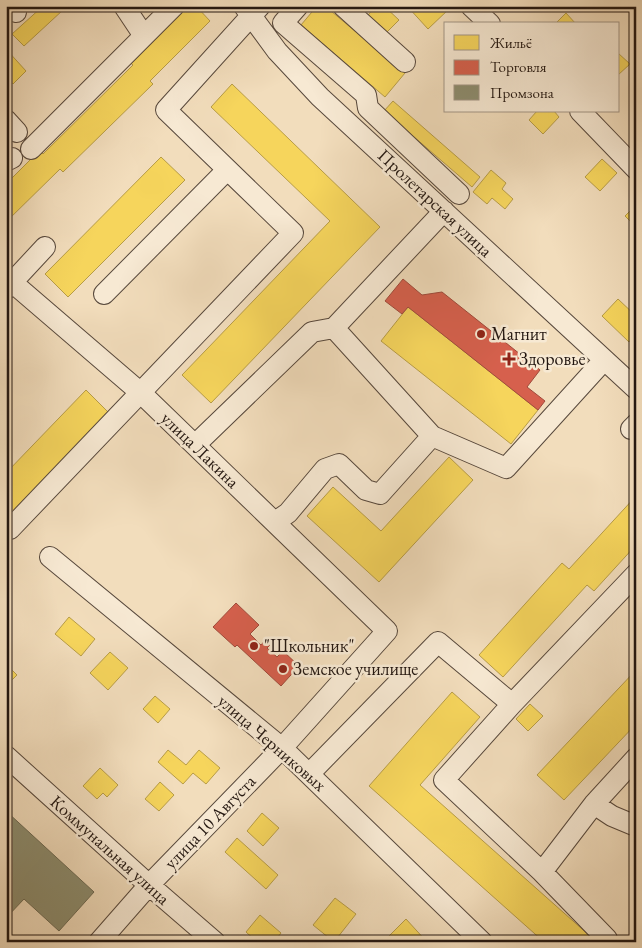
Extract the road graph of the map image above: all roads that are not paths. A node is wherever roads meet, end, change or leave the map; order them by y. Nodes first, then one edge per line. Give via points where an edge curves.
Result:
1 (124, 6) edge
2 (174, 6) edge
3 (298, 6) edge
4 (343, 6) edge
5 (471, 6) edge
6 (252, 9) edge
7 (488, 22) edge
8 (144, 36) junction
9 (405, 62) dead end
10 (581, 112) edge
11 (31, 148) dead end
12 (636, 169) edge
13 (227, 170) junction
14 (459, 194) dead end
15 (444, 211) junction
16 (44, 247) dead end
17 (8, 283) edge
18 (104, 294) dead end
19 (334, 328) junction
20 (604, 360) junction
21 (635, 387) edge
22 (141, 393) junction
23 (432, 436) junction
24 (195, 445) junction
25 (275, 522) junction
26 (10, 529) dead end
27 (50, 557) dead end
28 (636, 574) edge
29 (387, 631) joint
30 (512, 704) junction
31 (282, 748) junction
32 (636, 758) edge
33 (7, 759) edge
34 (310, 773) junction
35 (594, 804) junction
36 (636, 826) edge
37 (542, 872) junction
38 (149, 885) junction
39 (606, 941) edge
40 (99, 942) edge
41 (215, 942) edge
42 (482, 942) edge

1 - 8 street
2 - 8 street
3 - 14 street via 283,23 366,95 368,108
4 - 9 street
5 - 7 street
6 - 13 street via 166,110
6 - 15 street, Пролетарская улица via 277,51 298,75
8 - 11 street
10 - 12 street
13 - 18 street
13 - 22 street via 293,234
15 - 19 street
15 - 20 street, Пролетарская улица
16 - 17 street
17 - 22 street, улица Лакина
19 - 23 street
19 - 24 street via 312,332
20 - 21 street, Пролетарская улица
20 - 23 street via 506,468
22 - 24 street, улица Лакина
22 - 26 street
23 - 25 street via 380,494 366,490 339,464 325,469 288,514
24 - 25 street, улица Лакина
25 - 29 street, улица Лакина
27 - 31 street, улица Черниковых
28 - 30 street
29 - 31 street, улица 10 Августа
30 - 34 street via 438,642
30 - 37 street via 444,780
31 - 34 street, улица Черниковых
31 - 38 street, улица 10 Августа
32 - 35 street
33 - 38 street, Коммунальная улица
34 - 42 street, улица Черниковых
35 - 36 street
35 - 37 street
37 - 39 street
38 - 40 street, улица 10 Августа
38 - 41 street, Коммунальная улица

